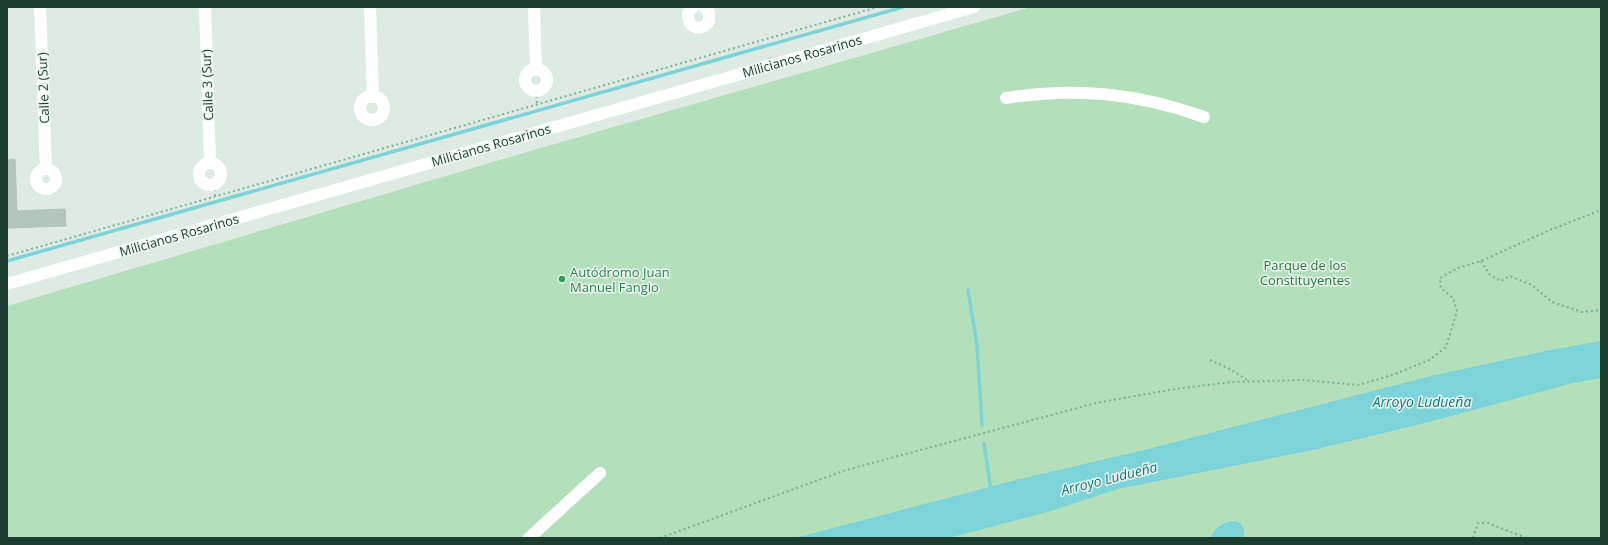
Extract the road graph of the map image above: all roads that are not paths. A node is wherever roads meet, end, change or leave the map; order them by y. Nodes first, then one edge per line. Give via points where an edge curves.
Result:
1 (40, 7) edge
2 (205, 7) edge
3 (370, 7) edge
4 (534, 7) edge
5 (693, 7) edge
6 (704, 7) edge
7 (968, 8) edge
8 (536, 91) road end
9 (373, 97) dead end
10 (1006, 98) dead end
11 (1204, 117) dead end
12 (46, 169) dead end
13 (214, 184) road end
14 (7, 284) edge
15 (600, 473) dead end
16 (529, 538) edge

1 - 12 street, Calle 2 (Sur)
2 - 13 street, Calle 3 (Sur) via 210,163 220,170 220,178
3 - 9 street
4 - 8 street via 536,70 544,72 547,80 544,88
5 - 6 street via 688,13 688,22 699,28 710,21 709,12
7 - 14 street, Milicianos Rosarinos
10 - 11 street via 1058,92 1118,95 1162,103
15 - 16 street

